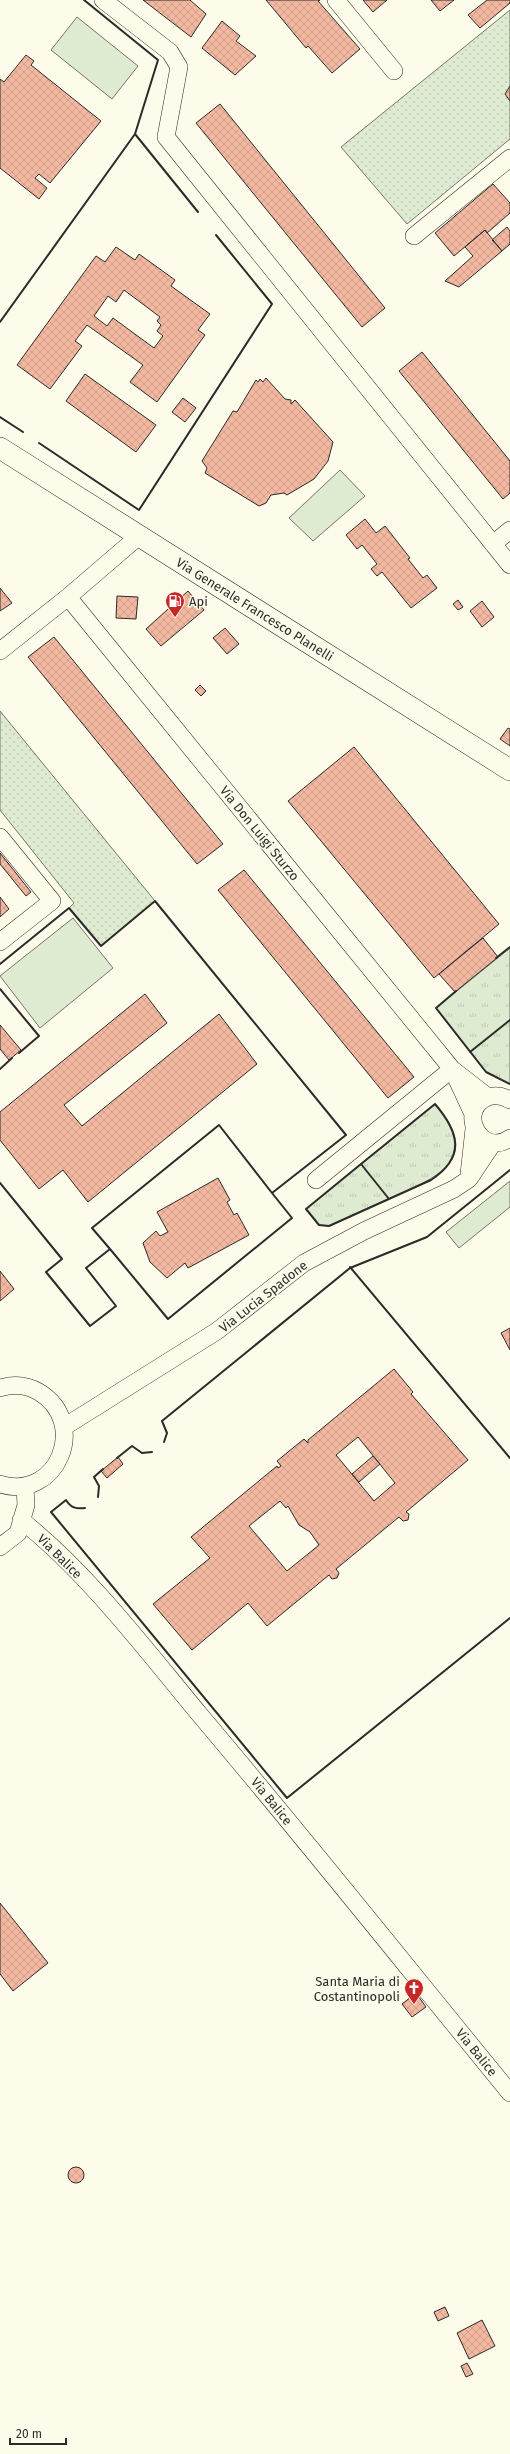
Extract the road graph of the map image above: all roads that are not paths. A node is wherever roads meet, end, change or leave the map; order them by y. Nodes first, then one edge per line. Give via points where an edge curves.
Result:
1 (103, 0) edge
2 (336, 0) edge
3 (394, 71) dead end
4 (510, 158) edge
5 (414, 236) dead end
6 (0, 448) edge
7 (510, 530) edge
8 (139, 536) junction
9 (493, 544) junction
10 (510, 565) edge
11 (68, 597) junction
12 (0, 651) edge
13 (510, 770) edge
14 (0, 837) edge
15 (0, 942) edge
16 (452, 1069) junction
17 (488, 1097) junction
18 (510, 1100) edge
19 (474, 1121) junction
20 (510, 1138) edge
21 (493, 1143) junction
22 (469, 1179) junction
23 (316, 1180) dead end
24 (2, 1385) edge
25 (64, 1427) junction
26 (0, 1484) edge
27 (25, 1488) dead end
28 (21, 1520) junction
29 (0, 1547) edge
30 (510, 2093) edge

1 - 9 street via 170,52 179,67 166,137
2 - 3 street
4 - 5 street
6 - 8 street, Via Generale Francesco Planelli
7 - 9 street
8 - 11 street
8 - 13 street, Via Generale Francesco Planelli
9 - 10 street
11 - 12 street
11 - 16 street, Via Don Luigi Sturzo
14 - 15 street via 52,901
16 - 17 street
16 - 19 street
16 - 23 street
17 - 18 street via 499,1096
17 - 19 street via 481,1101
19 - 21 street via 482,1138
19 - 22 street
20 - 21 street
21 - 22 street
22 - 25 street, Via Lucia Spadone via 439,1197 364,1231 304,1263 217,1331
24 - 25 street via 24,1387 45,1396 59,1413
25 - 26 street via 61,1456 48,1474 28,1485
27 - 28 street via 26,1505
28 - 29 street via 18,1533
28 - 30 street, Via Balice via 83,1579 240,1761

